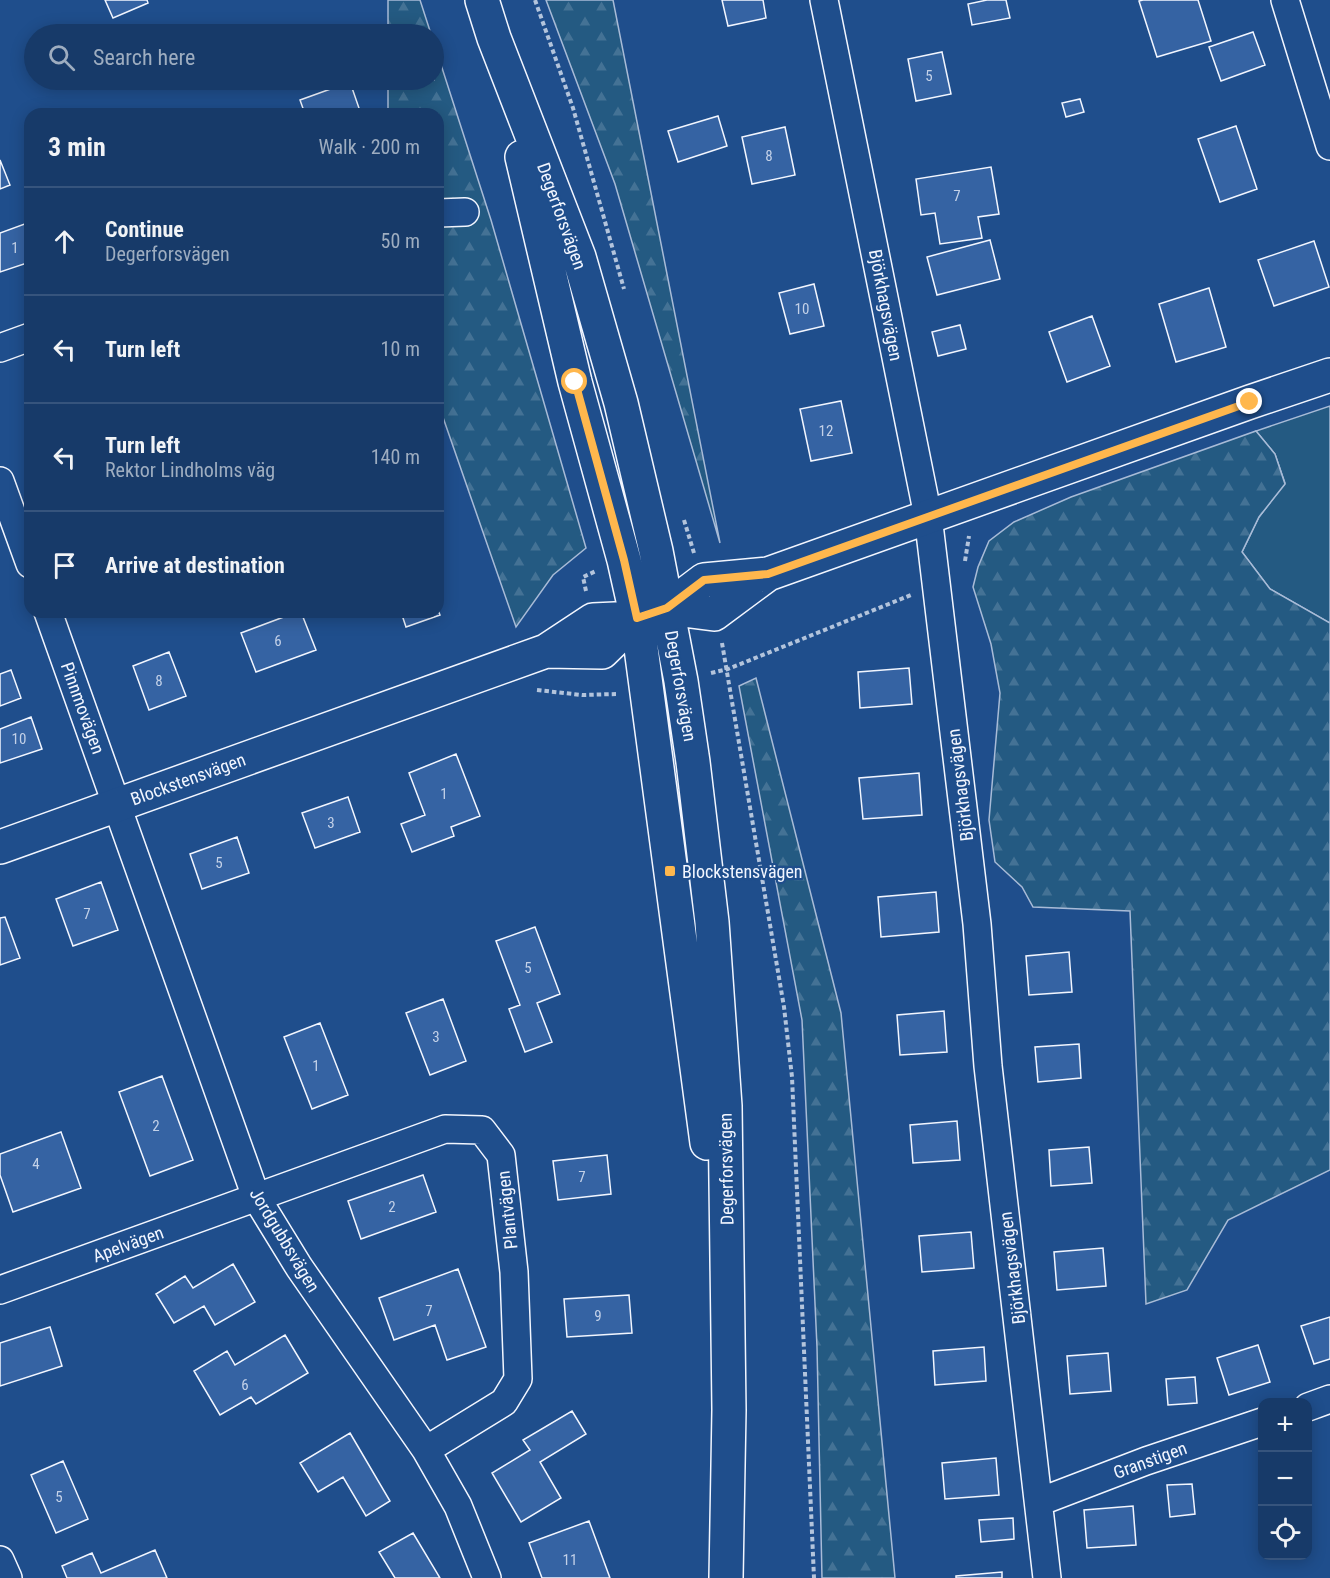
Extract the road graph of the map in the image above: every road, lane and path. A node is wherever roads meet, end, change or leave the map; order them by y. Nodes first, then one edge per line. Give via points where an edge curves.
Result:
1 (482, 0) edge
2 (824, 0) edge
3 (1286, 0) edge
4 (1330, 146) edge
5 (465, 212) dead end
6 (444, 213) edge
7 (24, 339) edge
8 (0, 348) edge
9 (1330, 375) edge
10 (0, 481) edge
11 (928, 516) junction
12 (24, 547) edge
13 (936, 584) junction
14 (652, 613) junction
15 (50, 618) edge
16 (720, 634) dead end
17 (728, 669) junction
18 (117, 804) junction
19 (0, 846) edge
20 (256, 1197) junction
21 (0, 1290) edge
22 (1330, 1399) edge
23 (1312, 1406) edge
24 (1258, 1424) edge
25 (426, 1450) junction
26 (1039, 1502) junction
27 (0, 1560) edge
28 (8, 1578) edge
29 (487, 1578) edge
30 (726, 1578) edge
31 (814, 1578) edge
32 (1047, 1578) edge

1 - 14 main road, Degerforsvägen via 575,382 624,560
2 - 11 street, Björkhagsvägen
3 - 4 street
5 - 6 street
7 - 8 street
9 - 11 main road
10 - 12 street
11 - 13 street, Björkhagsvägen
11 - 14 main road via 768,574 704,580
13 - 17 path
13 - 26 street, Björkhagsvägen
14 - 18 main road, Blockstensvägen via 593,620 546,651
14 - 30 main road, Degerforsvägen via 681,681 712,922 725,1106 729,1410
15 - 18 street, Pinnmovägen
16 - 17 path
17 - 31 path via 792,1077
18 - 19 main road, Blockstensvägen
18 - 20 street, Jordgubbsvägen
20 - 21 street, Apelvägen
20 - 25 street, Jordgubbsvägen via 298,1267
20 - 25 street, Plantvägen via 445,1129 482,1130 501,1155 514,1272 518,1379 504,1402
22 - 23 street
24 - 26 street, Granstigen
25 - 29 street, Jordgubbsvägen via 458,1506
26 - 32 street, Björkhagsvägen
27 - 28 street

